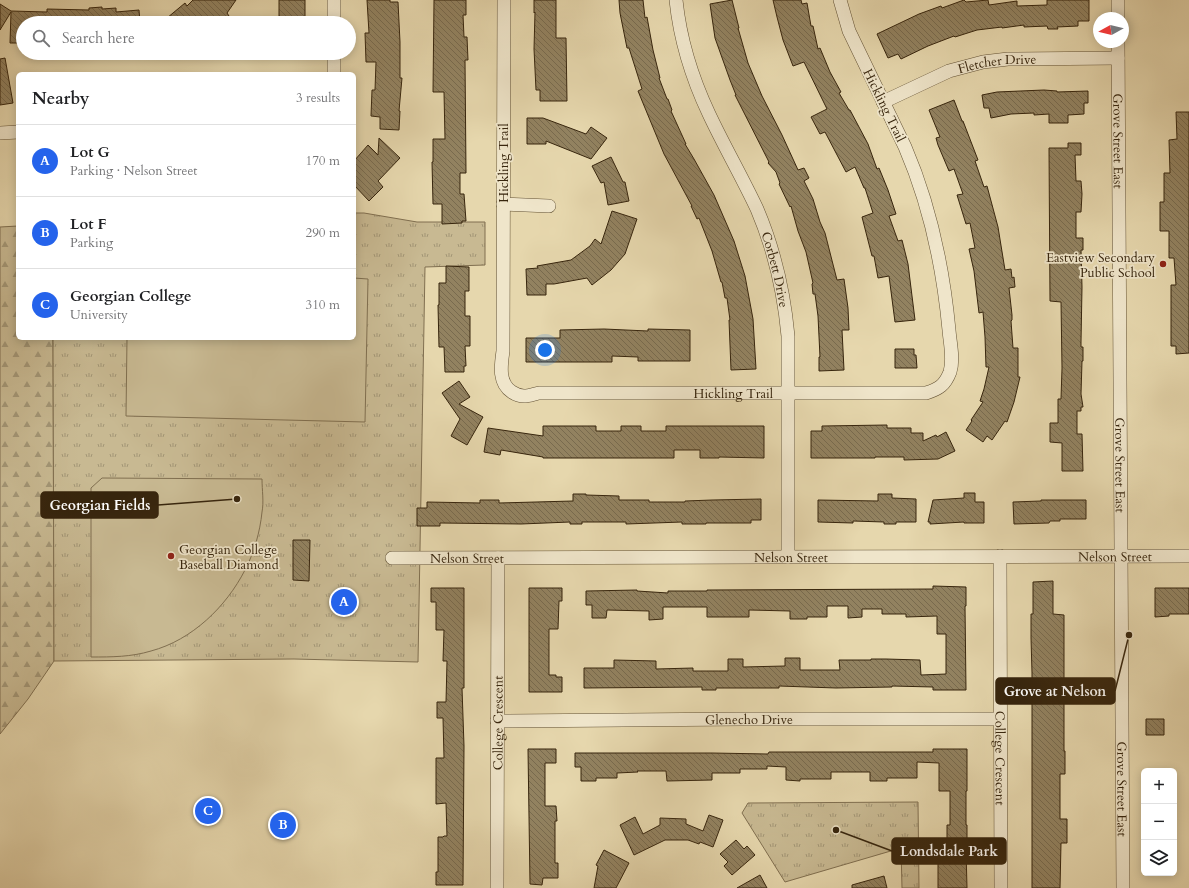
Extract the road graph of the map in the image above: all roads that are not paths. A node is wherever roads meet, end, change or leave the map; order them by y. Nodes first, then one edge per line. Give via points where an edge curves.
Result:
1 (334, 0) edge
2 (504, 0) edge
3 (676, 0) edge
4 (840, 0) edge
5 (1118, 0) edge
6 (1118, 12) edge
7 (334, 16) edge
8 (1118, 48) edge
9 (1118, 58) junction
10 (334, 60) edge
11 (334, 72) edge
12 (883, 102) junction
13 (16, 132) edge
14 (0, 133) edge
15 (503, 204) junction
16 (549, 206) dead end
17 (788, 393) junction
18 (1000, 556) junction
19 (1121, 556) junction
20 (1189, 556) edge
21 (788, 557) junction
22 (392, 558) dead end
23 (498, 558) junction
24 (1000, 718) junction
25 (498, 721) junction
26 (497, 888) edge
27 (1000, 888) edge
28 (1123, 888) edge

1 - 7 street
2 - 15 street, Hickling Trail
3 - 17 street, Corbett Drive via 677,16 696,84 757,209 780,280 788,336
4 - 12 street, Hickling Trail via 850,31
5 - 6 street
8 - 9 street, Grove Street East
9 - 12 street, Fletcher Drive via 1008,59 982,62 949,71
9 - 19 street, Grove Street East
10 - 11 street
12 - 17 street, Hickling Trail via 913,166 932,227 946,300 952,356 950,371 945,383 937,390 926,393
13 - 14 street
15 - 16 street
15 - 17 street, Hickling Trail via 501,375 511,392 524,396 539,393
17 - 21 street, Corbett Drive
18 - 19 street, Nelson Street
18 - 21 street, Nelson Street
18 - 24 street, College Crescent
19 - 20 street, Nelson Street
19 - 28 street, Grove Street East
21 - 23 street, Nelson Street
22 - 23 street, Nelson Street
23 - 25 street, College Crescent
24 - 25 street, Glenecho Drive
24 - 27 street, College Crescent
25 - 26 street, College Crescent

